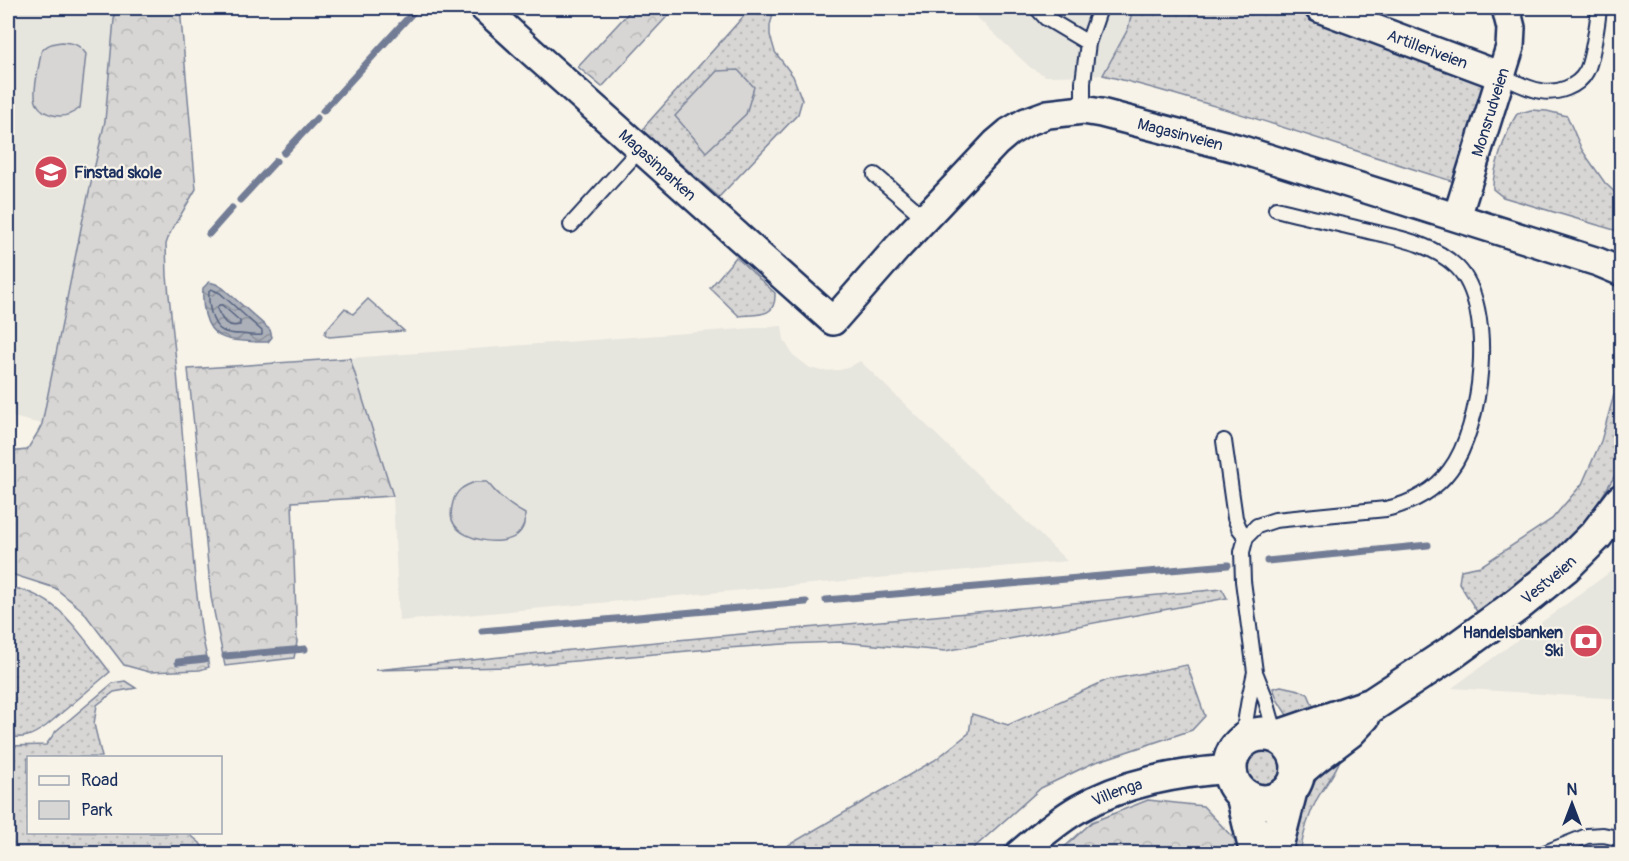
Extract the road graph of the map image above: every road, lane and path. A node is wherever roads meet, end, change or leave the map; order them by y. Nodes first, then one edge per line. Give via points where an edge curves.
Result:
1 (484, 8) edge
2 (1038, 8) edge
3 (1100, 8) edge
4 (1319, 8) edge
5 (1506, 8) edge
6 (1599, 8) edge
7 (1088, 43) junction
8 (1501, 76) junction
9 (1083, 110) junction
10 (641, 148) junction
11 (875, 175) dead end
12 (1276, 209) dead end
13 (1457, 217) junction
14 (925, 218) junction
15 (571, 225) dead end
16 (1614, 264) edge
17 (833, 321) joint
18 (1224, 441) dead end
19 (1622, 501) edge
20 (1245, 537) junction
21 (1255, 672) junction
22 (1372, 705) junction
23 (1277, 736) junction
24 (1238, 769) junction
25 (1294, 781) junction
26 (1622, 839) edge
27 (1019, 854) edge
28 (1257, 854) edge
29 (1274, 854) edge
30 (1542, 854) edge

1 - 10 street, Magasinparken
2 - 7 lane via 1046,18
3 - 7 lane
4 - 8 street, Artilleriveien
5 - 8 street, Monsrudveien via 1511,36
6 - 8 lane via 1590,60 1586,72 1574,85 1540,91
7 - 9 lane
8 - 13 street, Monsrudveien
9 - 13 street, Magasinveien via 1236,148
9 - 14 street, Magasinveien via 1048,114 1009,132
10 - 15 lane
10 - 17 street, Magasinparken
11 - 14 lane
12 - 20 lane via 1418,244 1456,267 1470,286 1476,307 1479,385 1464,447 1444,478 1425,494 1386,509 1266,522
13 - 16 street, Magasinveien
14 - 17 street, Magasinveien
18 - 20 lane via 1235,518
19 - 22 street, Vestveien via 1581,550 1524,600
20 - 21 lane via 1243,580
21 - 23 lane
21 - 24 lane
22 - 23 street, Vestveien
22 - 25 street, Vestveien
23 - 24 street, Vestveien via 1261,734 1248,738
23 - 25 street via 1288,743 1298,760
24 - 25 street, Vestveien via 1252,800 1282,797
24 - 27 street, Villenga via 1146,782 1107,795 1059,821
24 - 28 street
25 - 29 street
26 - 30 lane via 1587,836

